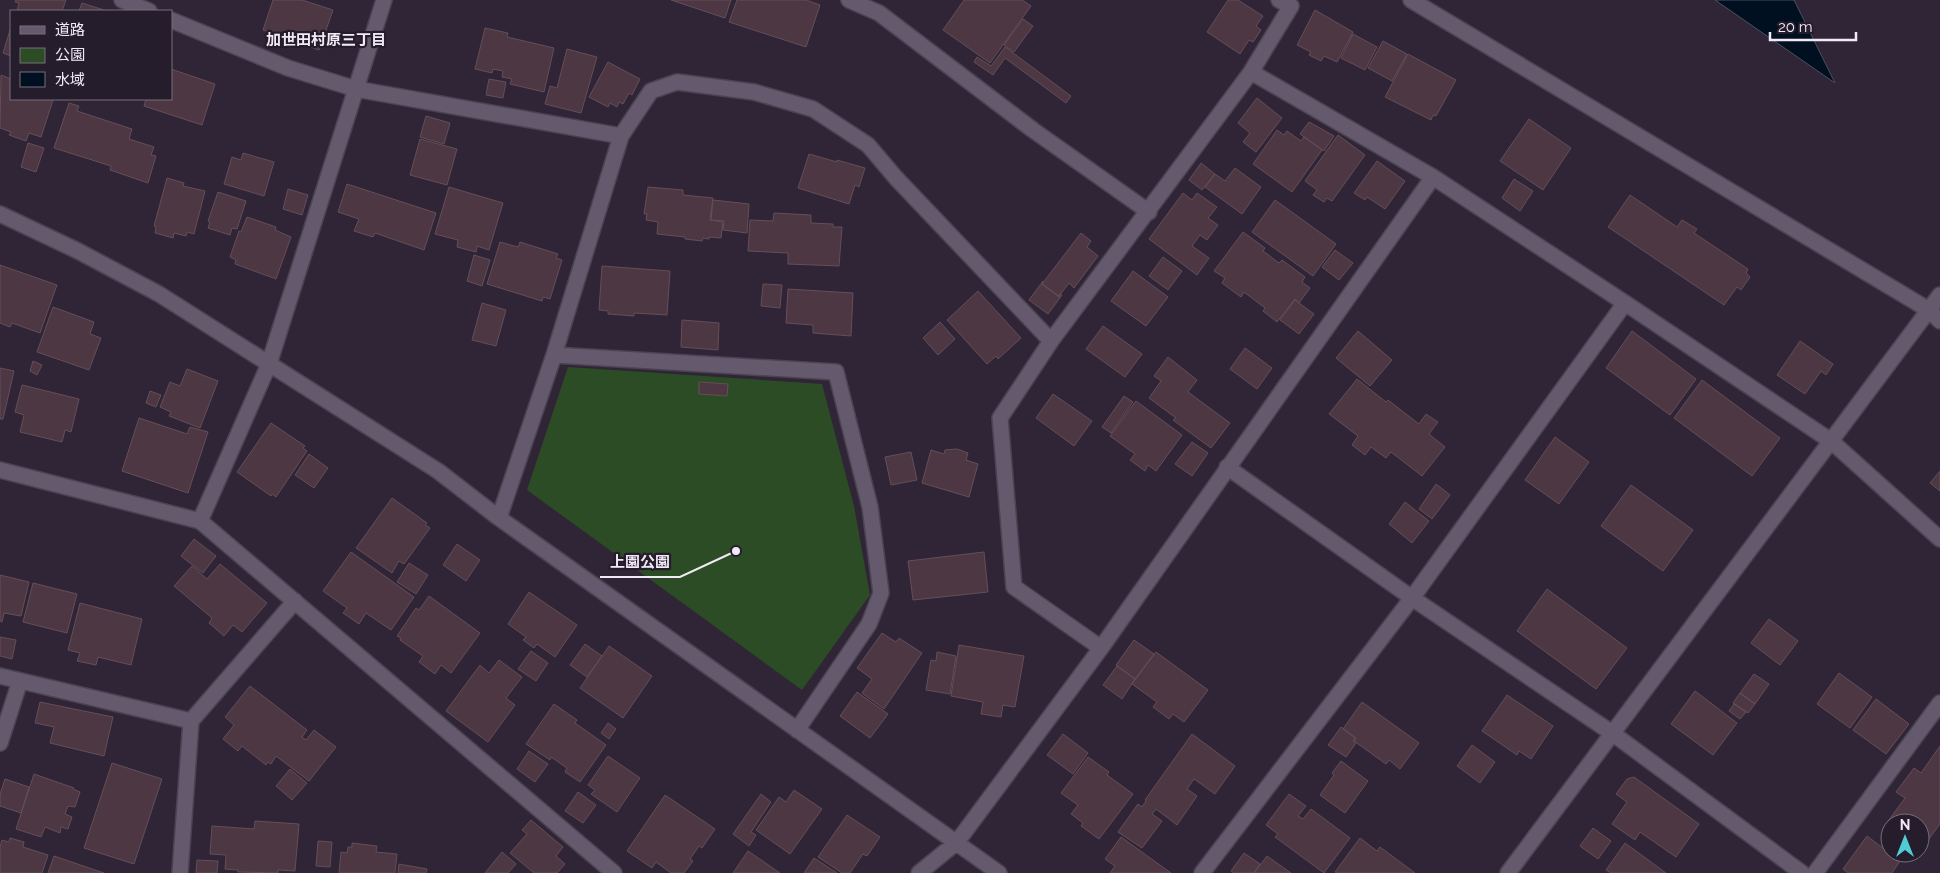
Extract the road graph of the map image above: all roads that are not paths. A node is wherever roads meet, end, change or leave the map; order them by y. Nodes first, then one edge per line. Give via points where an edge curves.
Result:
1 (122, 0) edge
2 (384, 0) edge
3 (849, 0) edge
4 (1279, 0) edge
5 (1411, 0) edge
6 (147, 10) edge
7 (172, 20) edge
8 (1251, 72) junction
9 (356, 89) junction
10 (621, 136) junction
11 (1433, 177) junction
12 (1149, 212) junction
13 (0, 214) edge
14 (1940, 295) edge
15 (1625, 303) junction
16 (1929, 310) junction
17 (1940, 321) edge
18 (1051, 341) junction
19 (554, 355) junction
20 (269, 364) junction
21 (1831, 441) junction
22 (1228, 467) junction
23 (0, 470) edge
24 (499, 518) junction
25 (200, 521) junction
26 (1940, 539) edge
27 (1412, 598) junction
28 (295, 601) junction
29 (1101, 648) junction
30 (0, 676) edge
31 (20, 681) junction
32 (1940, 703) edge
33 (190, 721) junction
34 (797, 730) junction
35 (1612, 733) junction
36 (0, 743) edge
37 (957, 842) junction
38 (180, 873) edge
39 (614, 873) edge
40 (919, 873) edge
41 (999, 873) edge
42 (1202, 873) edge
43 (1508, 873) edge
44 (1802, 873) edge
45 (1815, 873) edge

1 - 6 street
2 - 9 street
3 - 12 street via 879,13 1033,130
4 - 8 street via 1291,6
5 - 16 street
7 - 9 street via 288,68
8 - 11 street
8 - 12 street
9 - 10 street
9 - 20 street
10 - 18 street via 651,91 677,82 754,92 814,110 868,145
10 - 19 street
11 - 15 street
11 - 22 street
12 - 18 street
13 - 20 street via 159,294
14 - 16 street
15 - 21 street
15 - 27 street
16 - 17 street
16 - 21 street
18 - 29 street via 1000,418 1014,587
19 - 24 street
19 - 34 street via 836,372 870,507 881,593 869,624
20 - 24 street via 438,472
20 - 25 street
21 - 26 street
21 - 35 street
22 - 27 street
22 - 29 street
23 - 25 street
24 - 34 street
25 - 28 street
27 - 35 street
27 - 42 street
28 - 33 street
28 - 39 street
29 - 37 street
30 - 31 street
31 - 33 street
31 - 36 street
32 - 45 street
33 - 38 street
34 - 37 street
35 - 43 street
35 - 44 street
37 - 40 street
37 - 41 street

